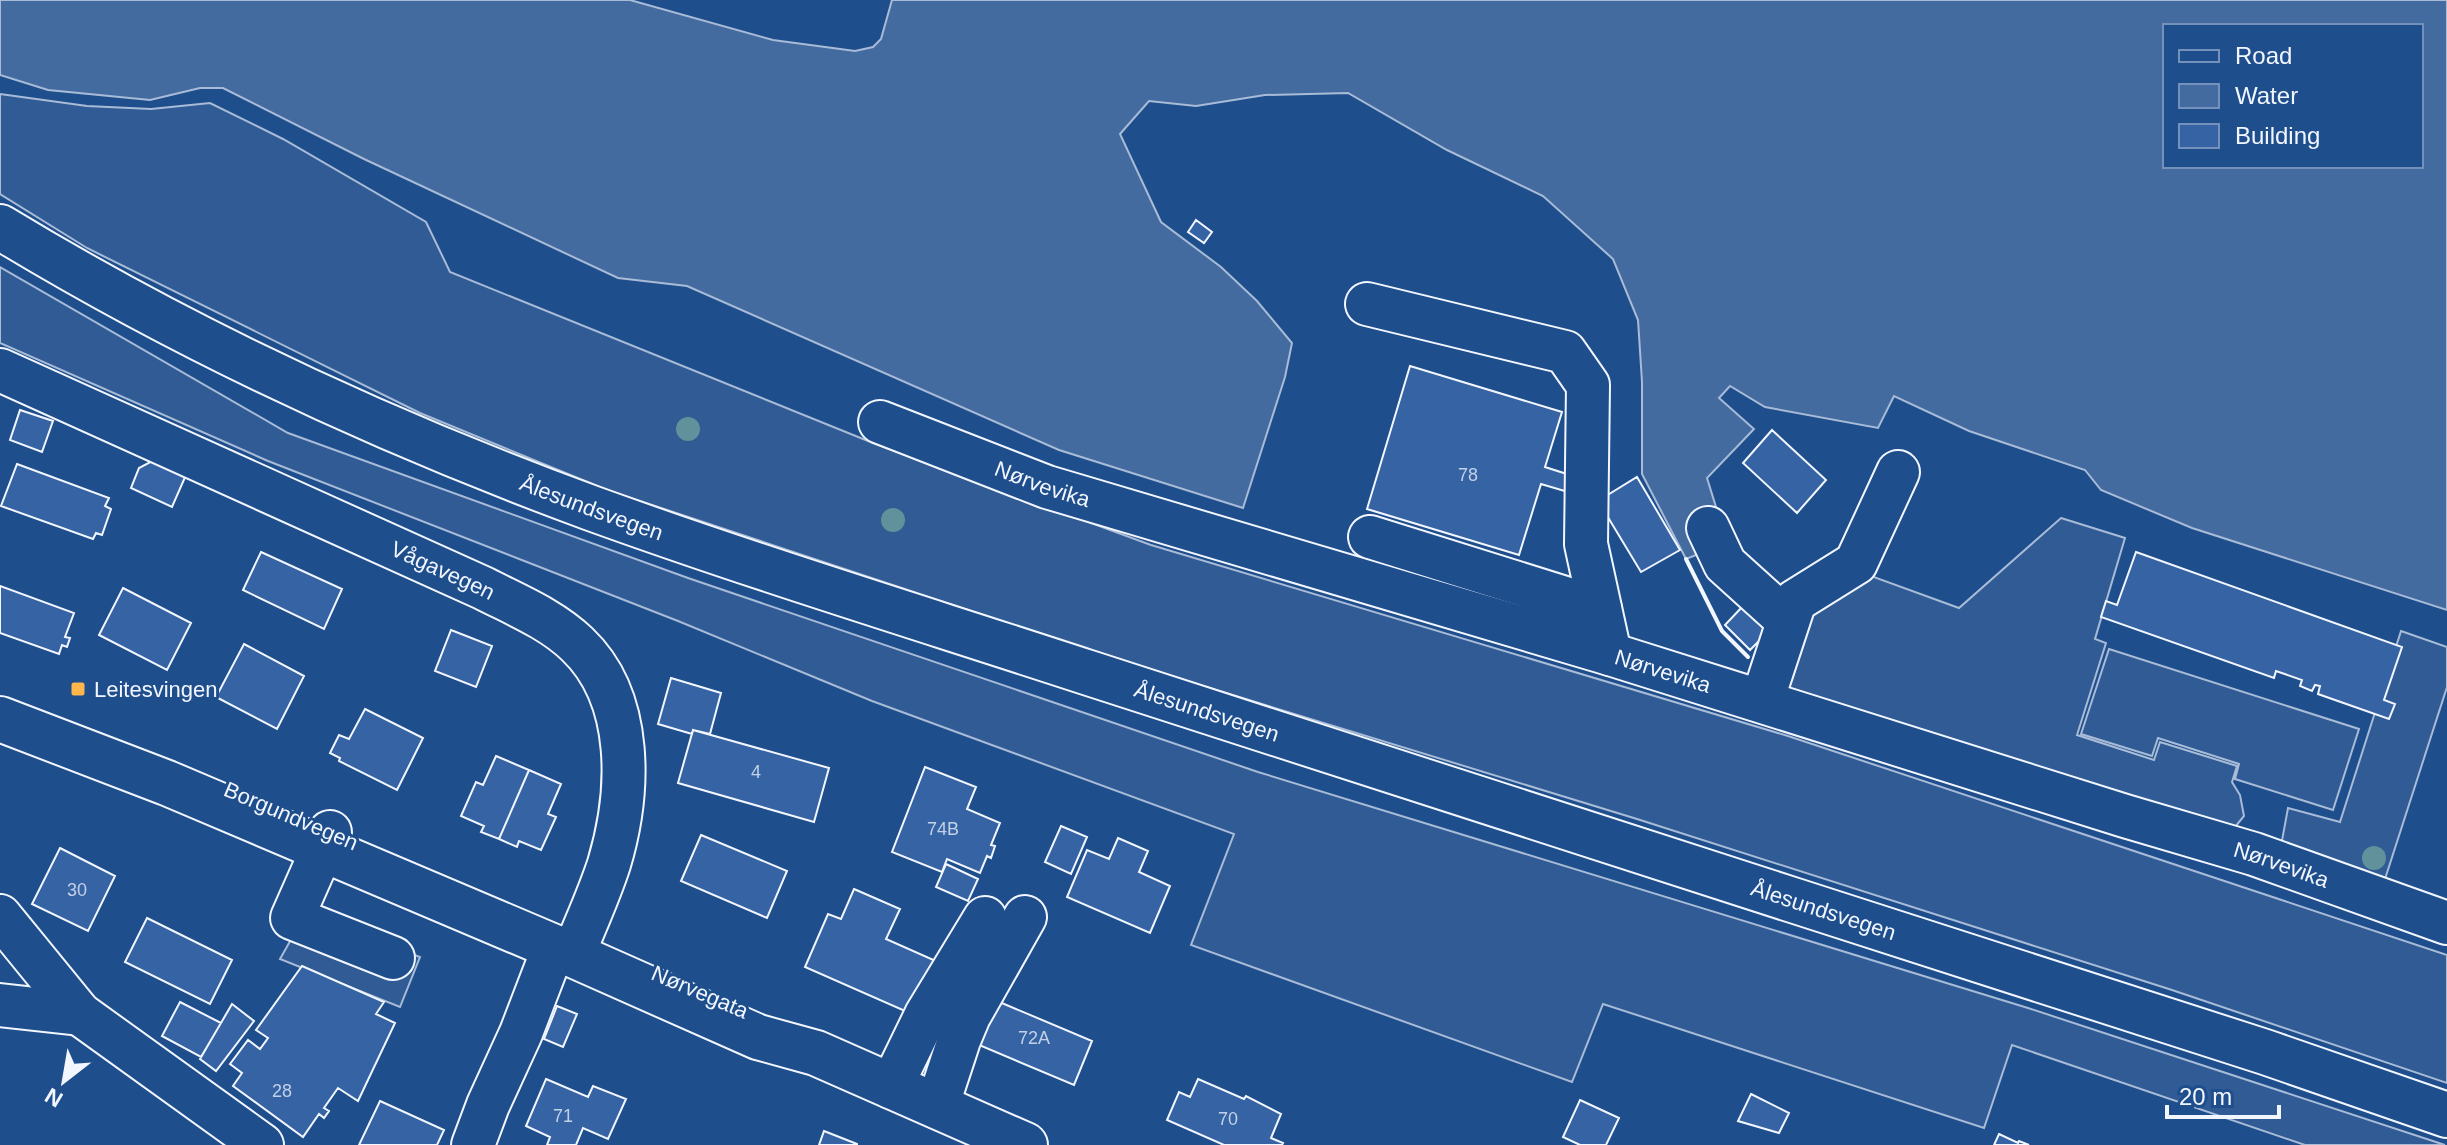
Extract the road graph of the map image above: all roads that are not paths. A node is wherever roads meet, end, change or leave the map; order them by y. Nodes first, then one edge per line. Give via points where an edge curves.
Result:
1 (0, 227) edge
2 (1367, 304) dead end
3 (0, 370) edge
4 (880, 422) dead end
5 (1898, 472) dead end
6 (1708, 528) dead end
7 (1370, 537) dead end
8 (1600, 609) junction
9 (1788, 621) junction
10 (1610, 654) junction
11 (0, 696) edge
12 (1762, 701) junction
13 (0, 719) edge
14 (326, 841) junction
15 (0, 916) edge
16 (2447, 923) edge
17 (569, 948) junction
18 (393, 958) dead end
19 (0, 1005) edge
20 (80, 1014) junction
21 (891, 1087) junction
22 (937, 1107) junction
23 (2447, 1115) edge
24 (262, 1145) edge
25 (473, 1145) edge
26 (1025, 1145) edge

1 - 23 main road, Ålesundsvegen via 121,296 293,383 593,509
2 - 8 street via 1565,352 1588,385 1586,544
3 - 17 street, Vågavegen via 483,588 550,622 579,645 598,669 619,722 623,800 608,865
4 - 10 street, Nørvevika via 1047,487
5 - 9 street via 1856,563 1795,601
6 - 9 street via 1725,564
7 - 8 street
8 - 10 street
9 - 12 street
10 - 12 street, Nørvevika
11 - 14 main road, Borgundvegen
12 - 16 street, Nørvevika via 2254,854
13 - 14 main road, Borgundvegen
14 - 17 main road, Borgundvegen
14 - 18 street via 292,918
15 - 20 street
17 - 21 main road, Nørvegata via 758,1037 816,1053
17 - 25 street via 521,1033
19 - 20 street
20 - 24 street
21 - 22 main road, Nørvegata
21 - 22 street via 926,1015 1005,918
22 - 26 main road, Nørvegata

